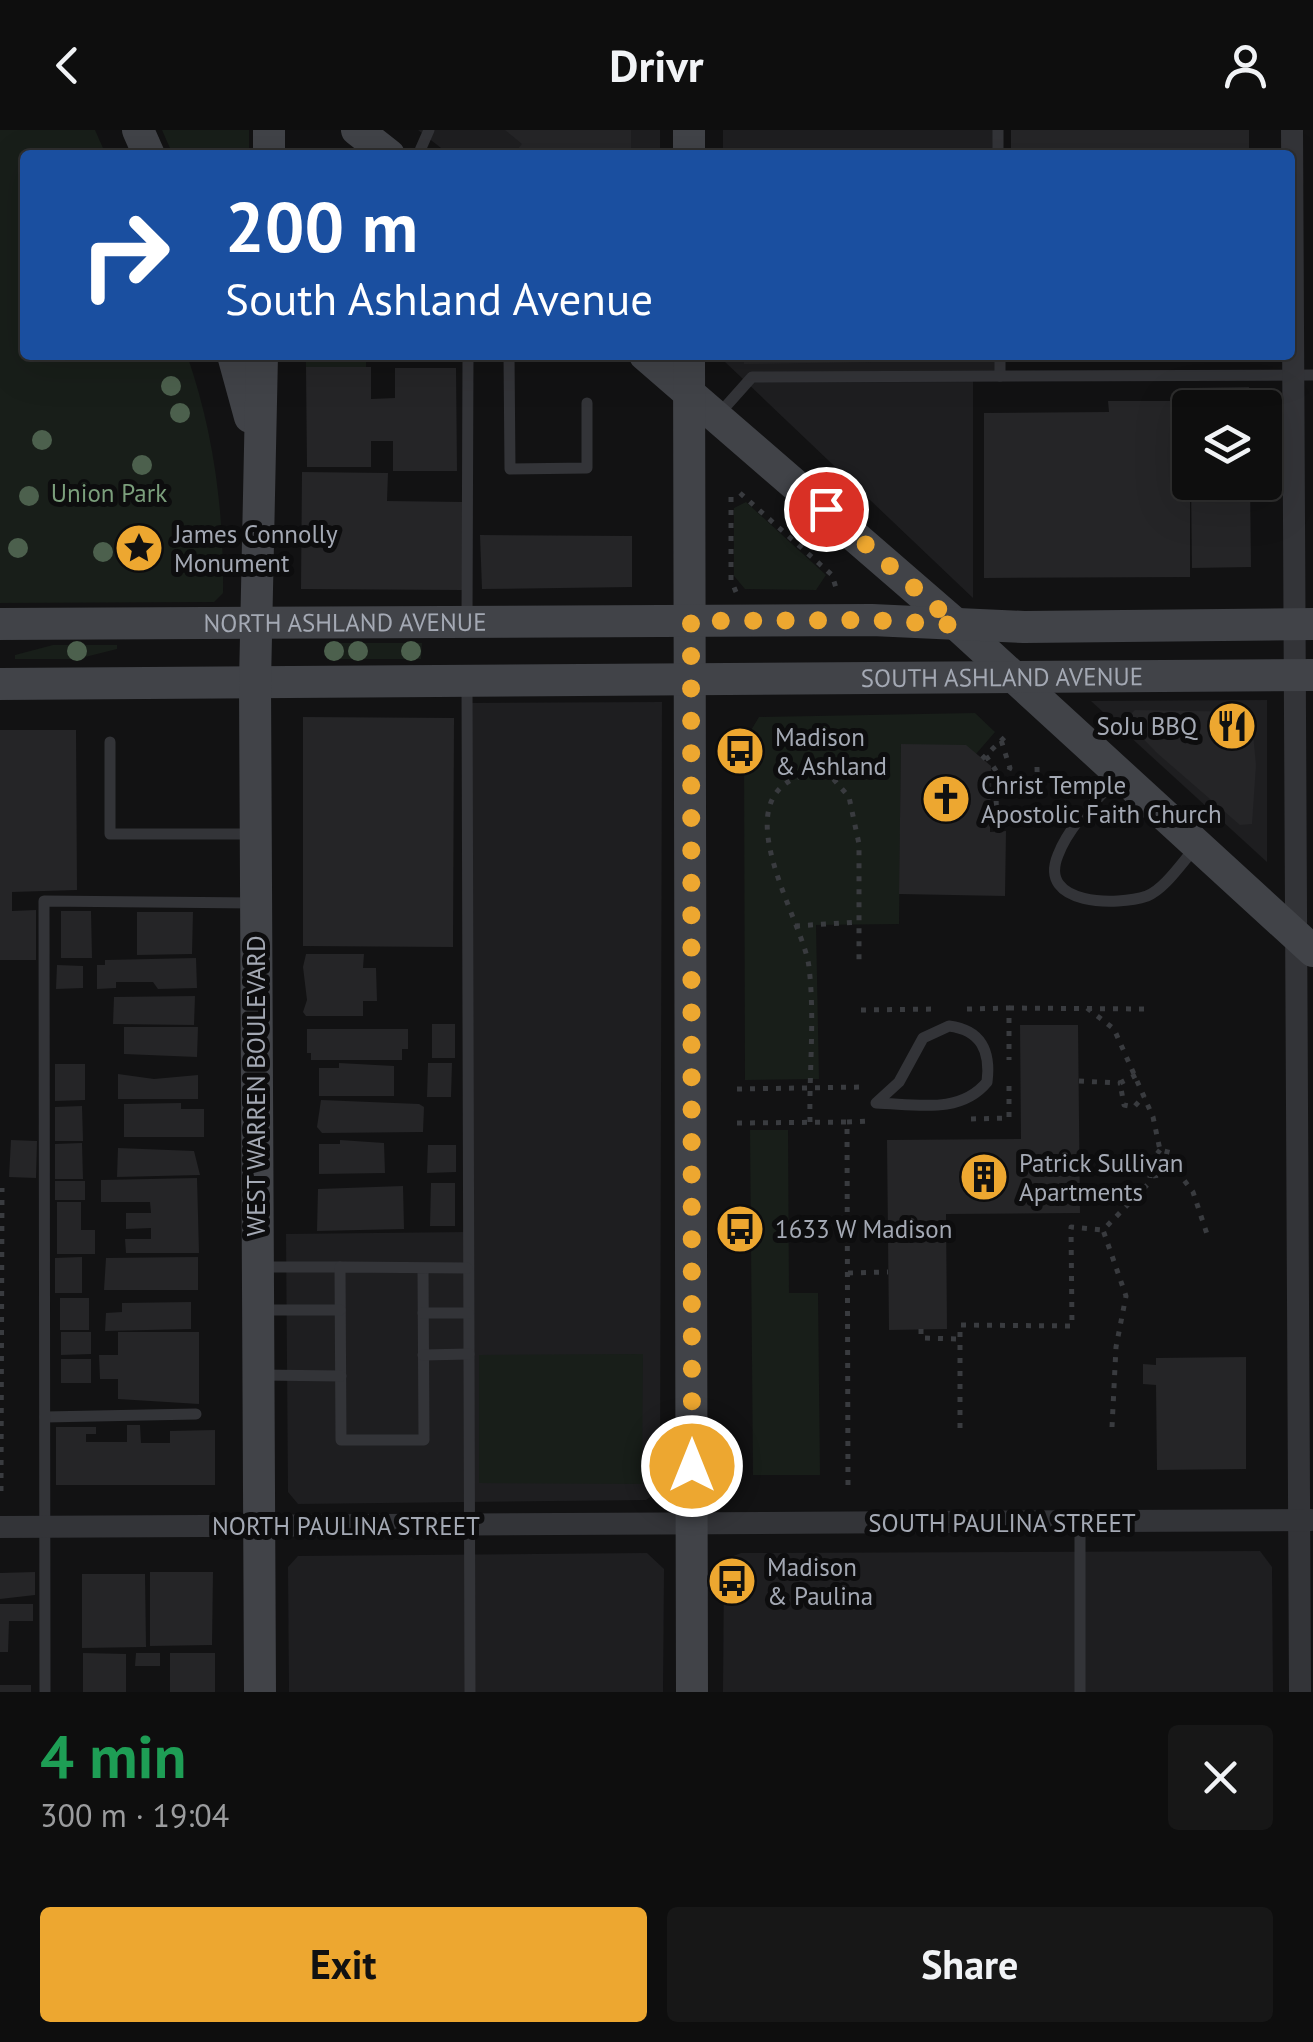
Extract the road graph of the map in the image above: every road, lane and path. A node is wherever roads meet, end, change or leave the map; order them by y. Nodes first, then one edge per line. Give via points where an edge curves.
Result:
1 (357, 130) edge
2 (382, 150) edge
3 (1295, 197) edge
4 (234, 360) edge
5 (262, 360) edge
6 (468, 360) edge
7 (509, 360) edge
8 (651, 360) edge
9 (689, 360) edge
10 (1000, 360) edge
11 (1000, 376) junction
12 (1303, 376) edge
13 (690, 390) junction
14 (588, 404) dead end
15 (718, 416) junction
16 (258, 481) junction
17 (740, 494) dead end
18 (731, 497) dead end
19 (731, 580) dead end
20 (837, 591) dead end
21 (691, 621) junction
22 (467, 622) junction
23 (0, 624) edge
24 (256, 624) junction
25 (1304, 624) edge
26 (956, 625) junction
27 (1304, 676) edge
28 (1012, 679) junction
29 (690, 681) junction
30 (254, 683) junction
31 (0, 684) edge
32 (466, 684) junction
33 (110, 742) dead end
34 (1037, 767) dead end
35 (1119, 776) junction
36 (1003, 781) junction
37 (1038, 810) dead end
38 (996, 832) dead end
39 (255, 834) junction
40 (1196, 847) junction
41 (256, 903) junction
42 (858, 922) junction
43 (795, 926) junction
44 (1304, 944) edge
45 (860, 967) dead end
46 (1009, 1008) dead end
47 (1086, 1008) junction
48 (940, 1009) dead end
49 (1146, 1009) dead end
50 (860, 1010) dead end
51 (1136, 1075) junction
52 (1079, 1081) dead end
53 (1120, 1083) junction
54 (1144, 1096) junction
55 (876, 1103) joint
56 (810, 1122) junction
57 (737, 1123) dead end
58 (1160, 1150) junction
59 (1174, 1167) junction
60 (1153, 1176) junction
61 (2, 1188) edge
62 (1305, 1229) edge
63 (1103, 1230) junction
64 (1207, 1234) dead end
65 (257, 1267) junction
66 (340, 1267) junction
67 (423, 1268) junction
68 (467, 1268) junction
69 (888, 1272) dead end
70 (848, 1273) junction
71 (257, 1310) junction
72 (340, 1310) junction
73 (423, 1313) junction
74 (468, 1313) junction
75 (922, 1330) dead end
76 (960, 1339) junction
77 (1, 1351) edge
78 (424, 1354) junction
79 (469, 1354) junction
80 (258, 1375) junction
81 (341, 1376) junction
82 (196, 1414) dead end
83 (45, 1416) junction
84 (1112, 1427) dead end
85 (960, 1428) dead end
86 (1, 1442) edge
87 (848, 1489) dead end
88 (1, 1491) edge
89 (1306, 1521) edge
90 (1080, 1522) junction
91 (692, 1524) junction
92 (258, 1526) junction
93 (469, 1526) junction
94 (0, 1527) edge
95 (45, 1527) junction
96 (45, 1692) edge
97 (260, 1692) edge
98 (470, 1692) edge
99 (692, 1692) edge
100 (1080, 1692) edge
101 (1300, 1692) edge

1 - 2 main road
3 - 12 street
4 - 16 main road, WEST WARREN BOULEVARD
5 - 16 main road, WEST WARREN BOULEVARD
6 - 22 lane
7 - 14 lane via 510,469 587,468
8 - 13 main road
9 - 13 main road
10 - 11 lane
11 - 12 lane
11 - 15 lane via 752,377
12 - 25 street
13 - 15 main road
13 - 21 main road
15 - 26 main road
16 - 24 main road, WEST WARREN BOULEVARD
17 - 20 path via 832,575
18 - 19 path
21 - 22 main road, NORTH ASHLAND AVENUE
21 - 26 main road, SOUTH ASHLAND AVENUE
21 - 29 main road
22 - 24 main road, NORTH ASHLAND AVENUE
23 - 24 main road, NORTH ASHLAND AVENUE
24 - 30 main road, WEST WARREN BOULEVARD
25 - 26 main road, SOUTH ASHLAND AVENUE
25 - 27 street
26 - 28 main road
27 - 28 main road, SOUTH ASHLAND AVENUE
27 - 44 street
28 - 29 main road, SOUTH ASHLAND AVENUE
28 - 35 main road
29 - 32 main road
29 - 91 main road
30 - 31 main road
30 - 32 main road
30 - 39 main road, WEST WARREN BOULEVARD
32 - 68 lane
33 - 39 lane via 110,834
34 - 37 path
35 - 40 main road
35 - 40 lane via 1058,854 1054,869 1062,888 1080,900 1151,895
36 - 36 path via 1010,768 1004,738 984,757
36 - 38 path via 996,795
39 - 41 main road, WEST WARREN BOULEVARD
40 - 44 main road
41 - 65 main road, WEST WARREN BOULEVARD
41 - 83 lane via 44,901
42 - 43 path
42 - 43 path via 859,844 849,797 829,774 798,777 774,796 767,829
42 - 45 path
43 - 56 path via 809,964
44 - 62 street
46 - 47 path
47 - 49 path
47 - 51 path via 1114,1029
48 - 50 path
51 - 53 path
51 - 54 path
52 - 53 path
53 - 54 path via 1124,1104 1134,1107
54 - 58 path
55 - 55 lane via 954,1105 975,1096 987,1082 985,1048 964,1028 934,1030
56 - 57 path
56 - 70 path via 847,1122
58 - 59 path via 1172,1153
58 - 60 path
59 - 60 path
59 - 64 path via 1193,1192
60 - 63 path
61 - 77 path
62 - 89 street
63 - 76 path via 1071,1227 1072,1326 960,1325
63 - 84 path via 1126,1296
65 - 66 lane
65 - 71 main road, WEST WARREN BOULEVARD
66 - 67 lane
66 - 72 lane
67 - 68 lane
67 - 73 lane
68 - 74 lane
69 - 70 path
70 - 87 path
71 - 72 lane
71 - 80 main road, WEST WARREN BOULEVARD
72 - 81 lane
73 - 74 lane
73 - 78 lane
74 - 79 lane
75 - 76 path via 921,1338
76 - 85 path
77 - 86 path
78 - 79 lane
78 - 81 lane via 424,1440 341,1440
79 - 93 lane
80 - 81 lane
80 - 92 main road, WEST WARREN BOULEVARD
82 - 83 lane
83 - 95 lane
86 - 88 path
89 - 90 street, SOUTH PAULINA STREET
89 - 101 street
90 - 91 street, SOUTH PAULINA STREET
90 - 100 lane
91 - 93 street, NORTH PAULINA STREET
91 - 99 main road
92 - 93 street, NORTH PAULINA STREET
92 - 95 street, NORTH PAULINA STREET
92 - 97 main road, WEST WARREN BOULEVARD
93 - 98 lane
94 - 95 street, NORTH PAULINA STREET
95 - 96 lane

